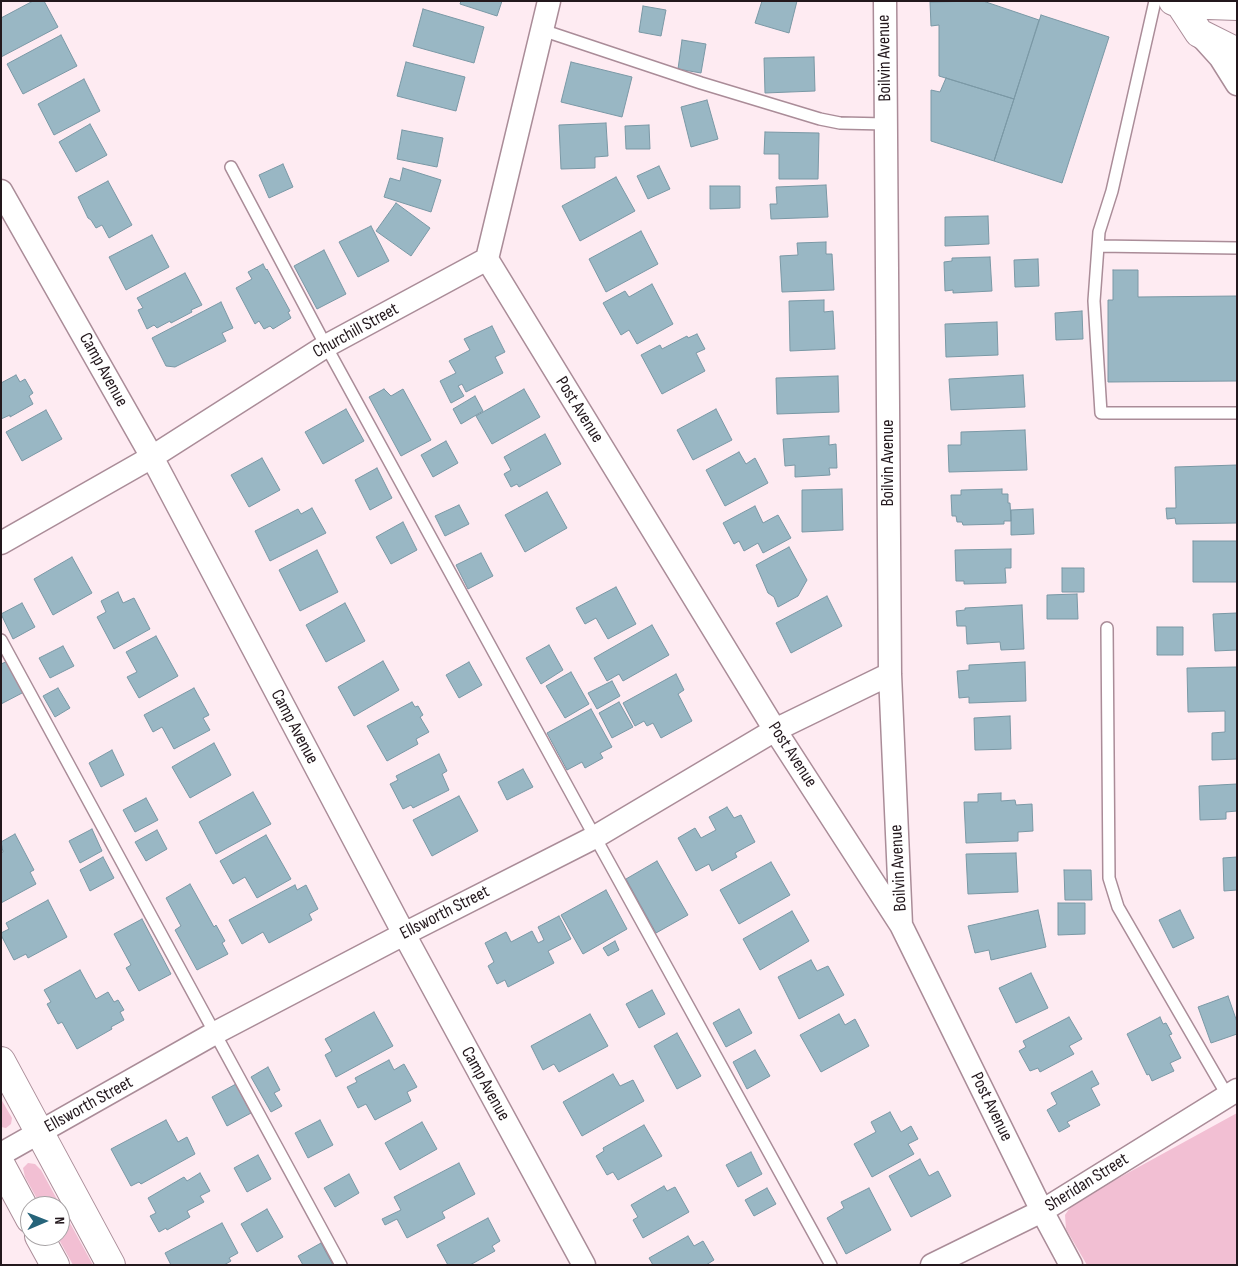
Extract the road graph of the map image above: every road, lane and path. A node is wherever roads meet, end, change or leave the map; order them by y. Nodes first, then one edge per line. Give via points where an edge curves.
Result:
1 (549, 1) edge
2 (885, 1) edge
3 (1169, 2) edge
4 (1236, 5) edge
5 (542, 30) junction
6 (1199, 33) junction
7 (1237, 52) edge
8 (1237, 84) edge
9 (886, 124) junction
10 (231, 167) dead end
11 (1, 191) edge
12 (1098, 246) junction
13 (1237, 248) edge
14 (487, 260) junction
15 (326, 346) junction
16 (1237, 413) edge
17 (152, 457) junction
18 (1, 543) edge
19 (1107, 628) dead end
20 (1, 640) edge
21 (890, 674) junction
22 (775, 730) junction
23 (595, 838) junction
24 (901, 925) junction
25 (404, 934) junction
26 (215, 1033) junction
27 (1, 1061) edge
28 (1232, 1092) edge
29 (40, 1132) junction
30 (1, 1154) edge
31 (1, 1165) edge
32 (20, 1200) edge
33 (1042, 1211) junction
34 (44, 1246) edge
35 (54, 1265) edge
36 (111, 1265) edge
37 (341, 1265) edge
38 (584, 1265) edge
39 (831, 1265) edge
40 (932, 1265) edge
41 (1071, 1265) edge

1 - 5 street
2 - 9 street, Boilvin Avenue
3 - 4 street
3 - 6 street
3 - 12 lane via 1099,232
5 - 9 lane via 820,119
5 - 14 street
6 - 7 street
6 - 8 street
9 - 21 street, Boilvin Avenue
10 - 15 lane
11 - 17 street, Camp Avenue
12 - 13 lane
12 - 16 lane via 1094,301 1101,413
14 - 15 street, Churchill Street
14 - 22 street, Post Avenue
15 - 17 street, Churchill Street
15 - 23 lane
17 - 18 street, Churchill Street
17 - 25 street, Camp Avenue
19 - 28 lane via 1109,878 1118,907
20 - 26 lane
21 - 22 street, Ellsworth Street
21 - 24 street, Boilvin Avenue
22 - 23 street, Ellsworth Street
22 - 24 street, Post Avenue
23 - 25 street, Ellsworth Street
23 - 39 lane
24 - 33 street, Post Avenue
25 - 26 street, Ellsworth Street
25 - 38 street, Camp Avenue
26 - 29 street, Ellsworth Street
26 - 37 lane
27 - 29 street
28 - 33 street, Sheridan Street
29 - 30 street, Ellsworth Street
29 - 36 street
31 - 32 street
33 - 40 street, Sheridan Street
33 - 41 street, Post Avenue
34 - 35 street

